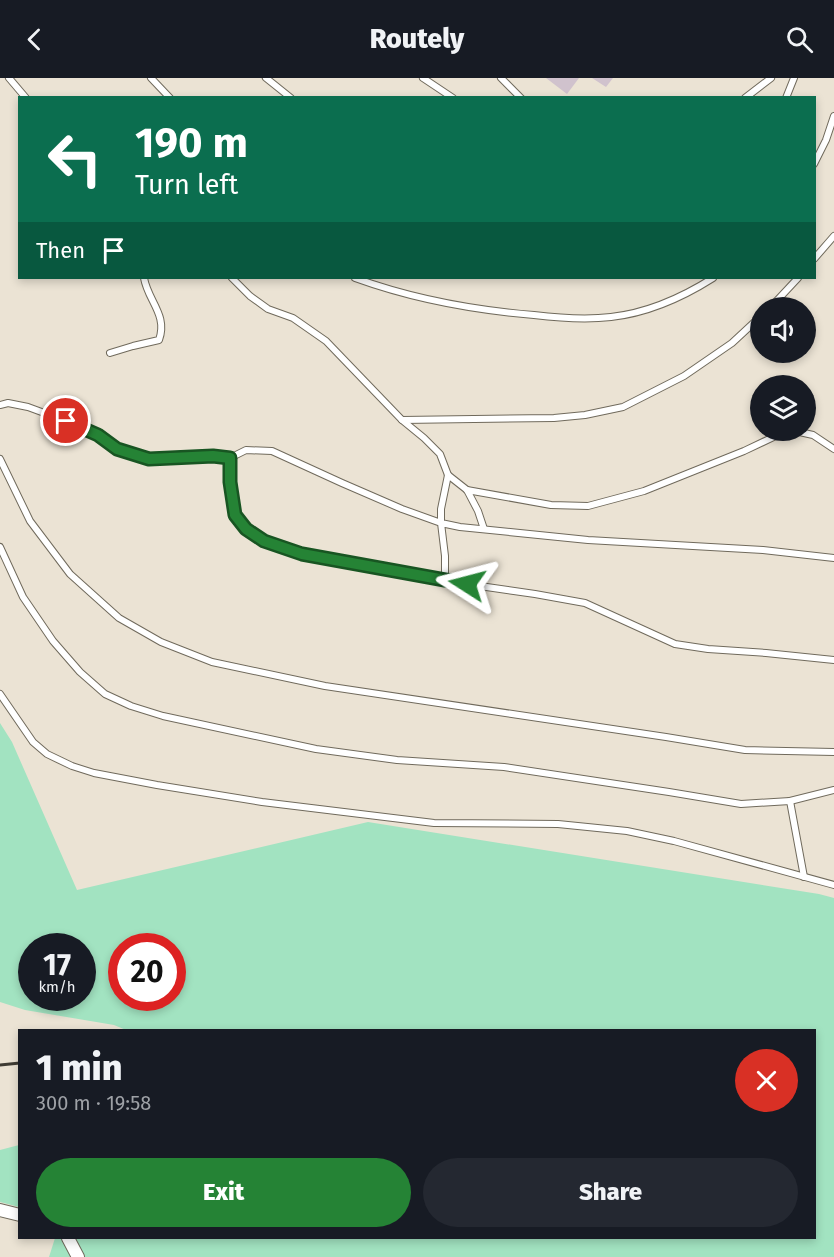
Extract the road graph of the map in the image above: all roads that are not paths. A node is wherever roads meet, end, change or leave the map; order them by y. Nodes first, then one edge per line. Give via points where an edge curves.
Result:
1 (9, 78) edge
2 (152, 78) edge
3 (266, 78) edge
4 (423, 78) edge
5 (501, 78) edge
6 (771, 78) edge
7 (794, 78) edge
8 (24, 96) edge
9 (168, 96) edge
10 (288, 96) edge
11 (450, 96) edge
12 (519, 96) edge
13 (748, 96) edge
14 (787, 96) edge
15 (834, 116) edge
16 (816, 160) edge
17 (834, 236) edge
18 (816, 257) edge
19 (144, 279) edge
20 (233, 279) edge
21 (358, 279) edge
22 (711, 279) edge
23 (797, 279) edge
24 (780, 297) edge
25 (750, 327) edge
26 (110, 353) dead end
27 (0, 405) edge
28 (402, 420) junction
29 (834, 449) edge
30 (230, 458) junction
31 (0, 459) edge
32 (448, 475) junction
33 (467, 490) junction
34 (441, 523) junction
35 (484, 529) junction
36 (0, 547) edge
37 (834, 558) edge
38 (445, 581) junction
39 (834, 660) edge
40 (0, 694) edge
41 (834, 752) edge
42 (834, 790) edge
43 (790, 801) junction
44 (804, 877) junction
45 (834, 885) edge
46 (0, 1210) edge
47 (18, 1214) edge
48 (69, 1239) edge
49 (78, 1257) edge

1 - 8 lane
2 - 9 lane
3 - 10 lane
4 - 11 lane
5 - 12 lane
6 - 13 lane
7 - 14 lane
15 - 16 lane
17 - 18 lane
19 - 26 lane via 160,316 159,340
20 - 28 lane via 268,309 293,318 326,341
21 - 22 lane via 462,307 573,319 637,312 672,300
23 - 24 lane
25 - 28 lane via 732,344 684,376 623,407 554,418
27 - 30 lane via 28,407 98,435 117,449 149,459
28 - 32 lane via 440,454
29 - 33 lane via 813,435 795,431 782,434 644,491 588,506 551,505
30 - 34 lane via 246,450 272,451
30 - 38 lane via 235,515 246,529 264,541 302,554
31 - 41 lane via 30,521 70,574 118,618 160,642 212,662 325,686 745,750
32 - 33 lane
32 - 34 lane
33 - 35 lane
34 - 35 lane
34 - 38 lane
35 - 37 lane
36 - 43 lane via 23,597 80,672 105,694 162,716 316,749 397,760 504,767 741,804
38 - 39 lane via 585,603 675,644
40 - 44 lane via 33,742 47,754 94,773 262,802 434,823 558,824 627,831
42 - 43 lane
43 - 44 lane
44 - 45 lane
46 - 47 street
48 - 49 street

